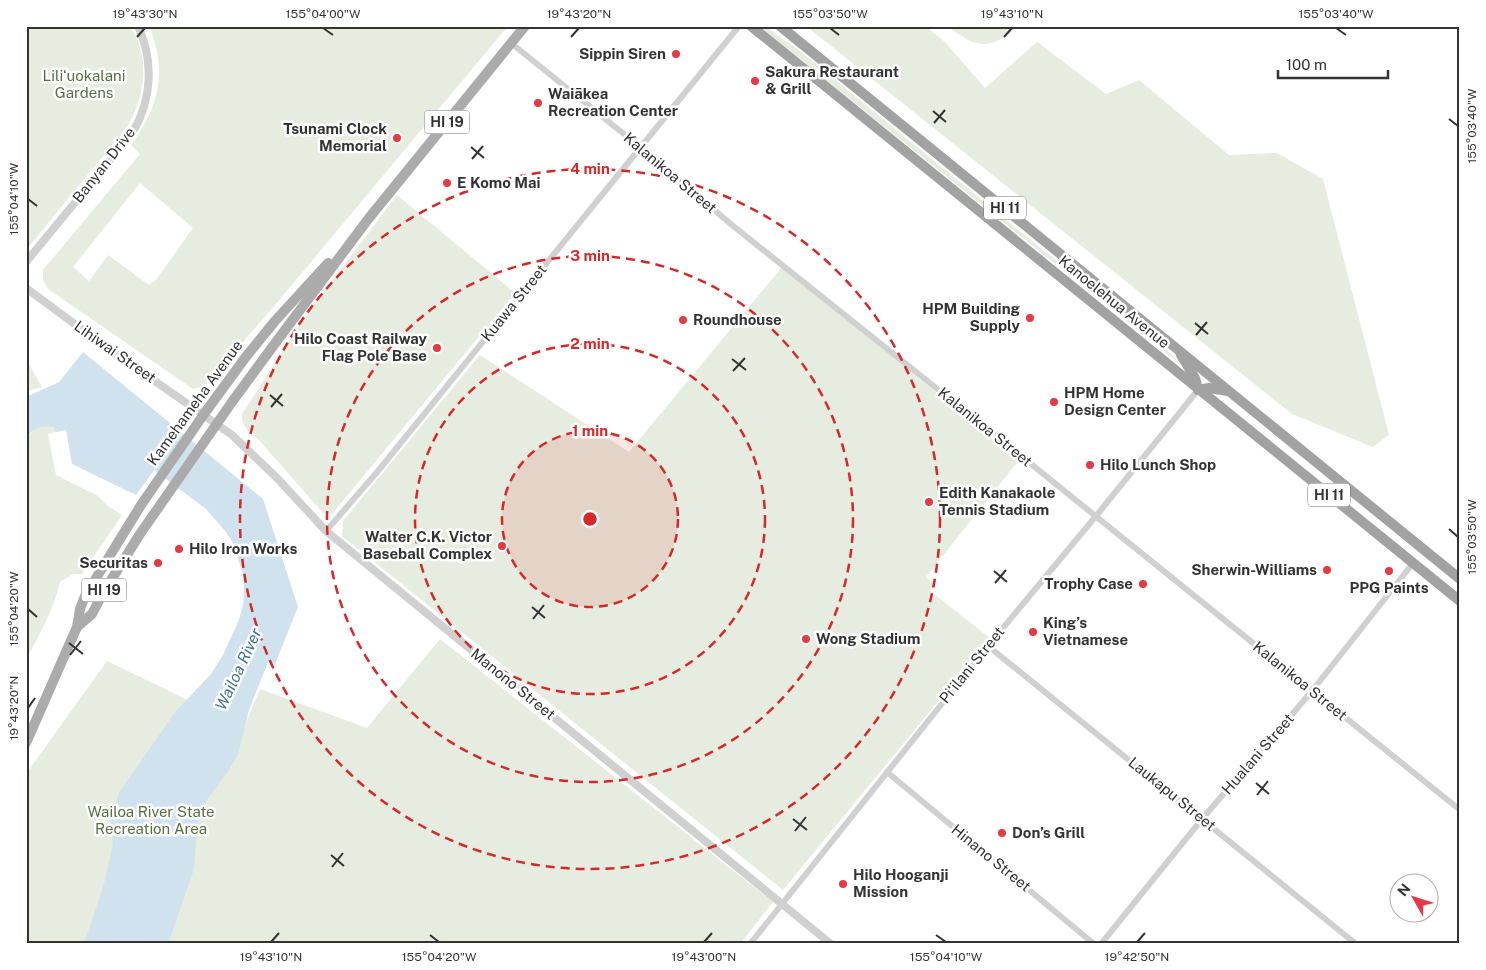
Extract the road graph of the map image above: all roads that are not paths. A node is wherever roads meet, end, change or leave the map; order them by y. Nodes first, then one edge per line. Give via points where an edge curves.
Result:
1 (138, 26) edge
2 (525, 26) edge
3 (739, 26) edge
4 (751, 26) edge
5 (780, 26) edge
6 (511, 43) junction
7 (640, 147) junction
8 (369, 218) junction
9 (26, 262) edge
10 (26, 288) edge
11 (1178, 349) junction
12 (1198, 390) junction
13 (1229, 391) junction
14 (204, 414) junction
15 (217, 424) junction
16 (1096, 516) junction
17 (326, 531) junction
18 (1413, 563) junction
19 (1460, 579) edge
20 (1460, 601) edge
21 (77, 627) junction
22 (988, 646) junction
23 (1312, 691) junction
24 (26, 743) edge
25 (887, 772) junction
26 (1460, 810) edge
27 (1202, 819) junction
28 (782, 904) junction
29 (750, 944) edge
30 (832, 944) edge
31 (1094, 944) edge
32 (1101, 944) edge
33 (1356, 944) edge

1 - 9 street, Banyan Drive via 149,66 148,92 141,117 133,132
2 - 6 main road, Kamehameha Avenue / HI 19
3 - 7 street, Kuawa Street
4 - 12 highway, Kanoelehua Avenue / HI 11
5 - 11 highway, Kanoelehua Avenue / HI 11
6 - 7 street, Kalanikoa Street
6 - 8 main road, Kamehameha Avenue / HI 19
7 - 16 street, Kalanikoa Street via 732,225
7 - 17 street, Kuawa Street
8 - 14 main road, Kamehameha Avenue / HI 19 via 275,321
8 - 15 main road, Kamehameha Avenue / HI 19
10 - 14 street, Lihiwai Street
11 - 12 highway via 1195,378
11 - 13 highway, Kanoelehua Avenue / HI 11
12 - 13 highway
12 - 16 street, Pi‘ilani Street
12 - 18 highway, Kanoelehua Avenue / HI 11
13 - 19 highway, Kanoelehua Avenue / HI 11
14 - 15 street, Manono Street
14 - 21 main road, Kamehameha Avenue / HI 19 via 90,586 80,608
15 - 17 street, Manono Street via 259,460
15 - 21 main road, Kamehameha Avenue / HI 19 via 129,550 92,614
16 - 22 street, Pi‘ilani Street
16 - 23 street, Kalanikoa Street
17 - 28 street, Manono Street
18 - 20 highway, Kanoelehua Avenue / HI 11
18 - 23 street, Hualani Street
21 - 24 main road, Kamehameha Avenue / HI 19
22 - 25 street, Pi‘ilani Street
22 - 27 street, Laukapu Street
23 - 26 street, Kalanikoa Street
23 - 27 street, Hualani Street
25 - 28 street, Pi‘ilani Street
25 - 31 street, Hinano Street
27 - 32 street, Hualani Street
27 - 33 street, Laukapu Street
28 - 29 street, Pi‘ilani Street
28 - 30 street, Manono Street

